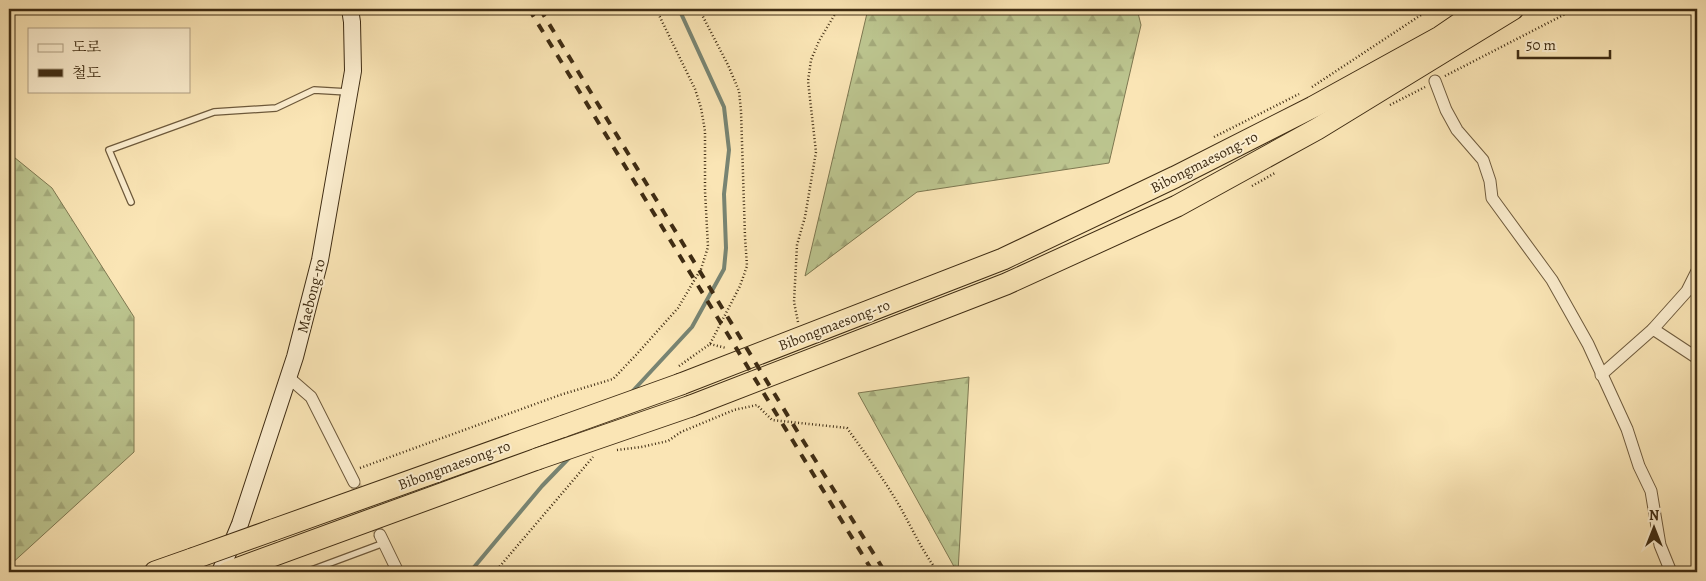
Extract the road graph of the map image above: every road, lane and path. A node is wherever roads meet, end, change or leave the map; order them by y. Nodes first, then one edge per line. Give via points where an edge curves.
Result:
1 (350, 9) edge
2 (656, 9) edge
3 (699, 9) edge
4 (838, 9) edge
5 (1430, 9) edge
6 (1481, 9) edge
7 (1513, 9) edge
8 (1575, 9) edge
9 (1435, 81) junction
10 (1309, 89) dead end
11 (350, 92) junction
12 (1300, 93) dead end
13 (1389, 106) dead end
14 (1210, 139) dead end
15 (1282, 168) dead end
16 (1249, 187) dead end
17 (131, 202) dead end
18 (1697, 271) edge
19 (798, 324) dead end
20 (1653, 329) junction
21 (710, 344) junction
22 (728, 349) dead end
23 (1697, 358) edge
24 (680, 375) junction
25 (1601, 375) junction
26 (288, 377) junction
27 (685, 415) junction
28 (681, 432) junction
29 (615, 450) dead end
30 (595, 455) dead end
31 (351, 477) joint
32 (382, 539) joint
33 (155, 572) edge
34 (220, 572) edge
35 (228, 572) edge
36 (306, 572) edge
37 (398, 572) edge
38 (495, 572) edge
39 (938, 572) edge
40 (1671, 572) edge

1 - 11 main road, Maebong-ro via 354,71
2 - 31 path via 695,89 705,130 708,247 701,269 678,308 612,379 560,395
3 - 21 path via 739,91 747,266
4 - 19 path via 819,41 811,60 808,80 816,152 797,245 794,302
5 - 10 path
6 - 24 highway, Bibongmaesong-ro via 1440,36 1313,107 1012,255 849,320
7 - 27 highway, Bibongmaesong-ro via 1317,130 1177,206 1006,284
8 - 9 path
9 - 13 path
9 - 25 street via 1457,130 1483,160 1492,198 1552,280 1588,344
11 - 17 lane via 314,90 276,108 214,112 109,150
11 - 26 main road, Maebong-ro via 320,260
12 - 14 path
15 - 16 path
18 - 20 street via 1687,291
20 - 23 street
20 - 25 street
21 - 22 path
21 - 24 path
24 - 33 highway, Bibongmaesong-ro, bridge via 564,426
25 - 40 street via 1627,429 1651,491 1660,545
26 - 31 street via 311,397
26 - 34 main road, Maebong-ro via 240,524
27 - 28 path
27 - 35 highway, Bibongmaesong-ro, bridge via 537,459
28 - 29 path via 668,441
28 - 39 path via 734,410 757,405 772,420 847,428 876,469
30 - 38 path
32 - 36 lane
32 - 37 street

